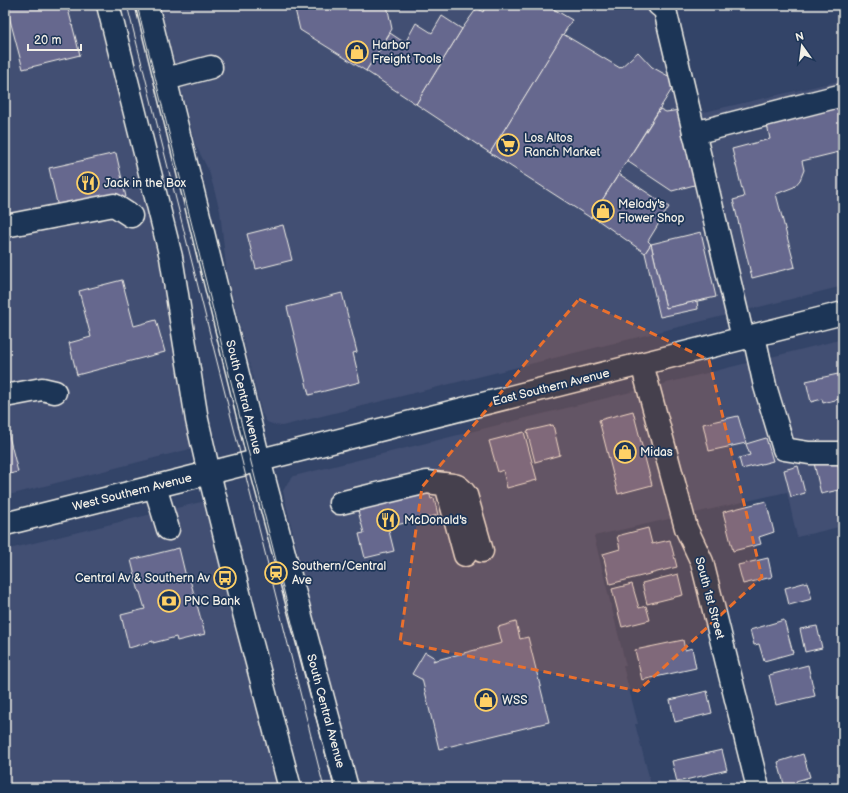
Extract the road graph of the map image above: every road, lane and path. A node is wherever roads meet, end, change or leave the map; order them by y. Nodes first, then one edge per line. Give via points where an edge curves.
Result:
1 (108, 5) edge
2 (147, 5) edge
3 (659, 5) edge
4 (211, 68) dead end
5 (166, 79) junction
6 (843, 95) edge
7 (694, 133) junction
8 (131, 216) dead end
9 (5, 226) edge
10 (843, 313) edge
11 (749, 337) junction
12 (642, 364) junction
13 (55, 392) dead end
14 (5, 396) edge
15 (843, 453) edge
16 (259, 460) junction
17 (209, 473) junction
18 (155, 487) junction
19 (340, 504) dead end
20 (5, 524) edge
21 (168, 528) dead end
22 (473, 553) dead end
23 (290, 788) edge
24 (347, 788) edge
25 (758, 788) edge

1 - 17 main road via 171,257
2 - 5 main road, South Central Avenue
3 - 7 main road via 664,10
4 - 5 main road
5 - 16 main road, South Central Avenue
6 - 7 main road
7 - 11 main road
8 - 9 main road via 114,205
10 - 11 main road, East Southern Avenue
11 - 12 main road, East Southern Avenue
11 - 15 main road via 784,449 809,453
12 - 16 main road, East Southern Avenue
12 - 25 main road, South 1st Street via 686,528 702,562
13 - 14 main road via 42,390
16 - 17 main road, West Southern Avenue
16 - 24 main road, South Central Avenue
17 - 18 main road, West Southern Avenue
17 - 23 main road
18 - 20 main road, West Southern Avenue
18 - 21 main road
19 - 22 main road via 427,482 443,484

